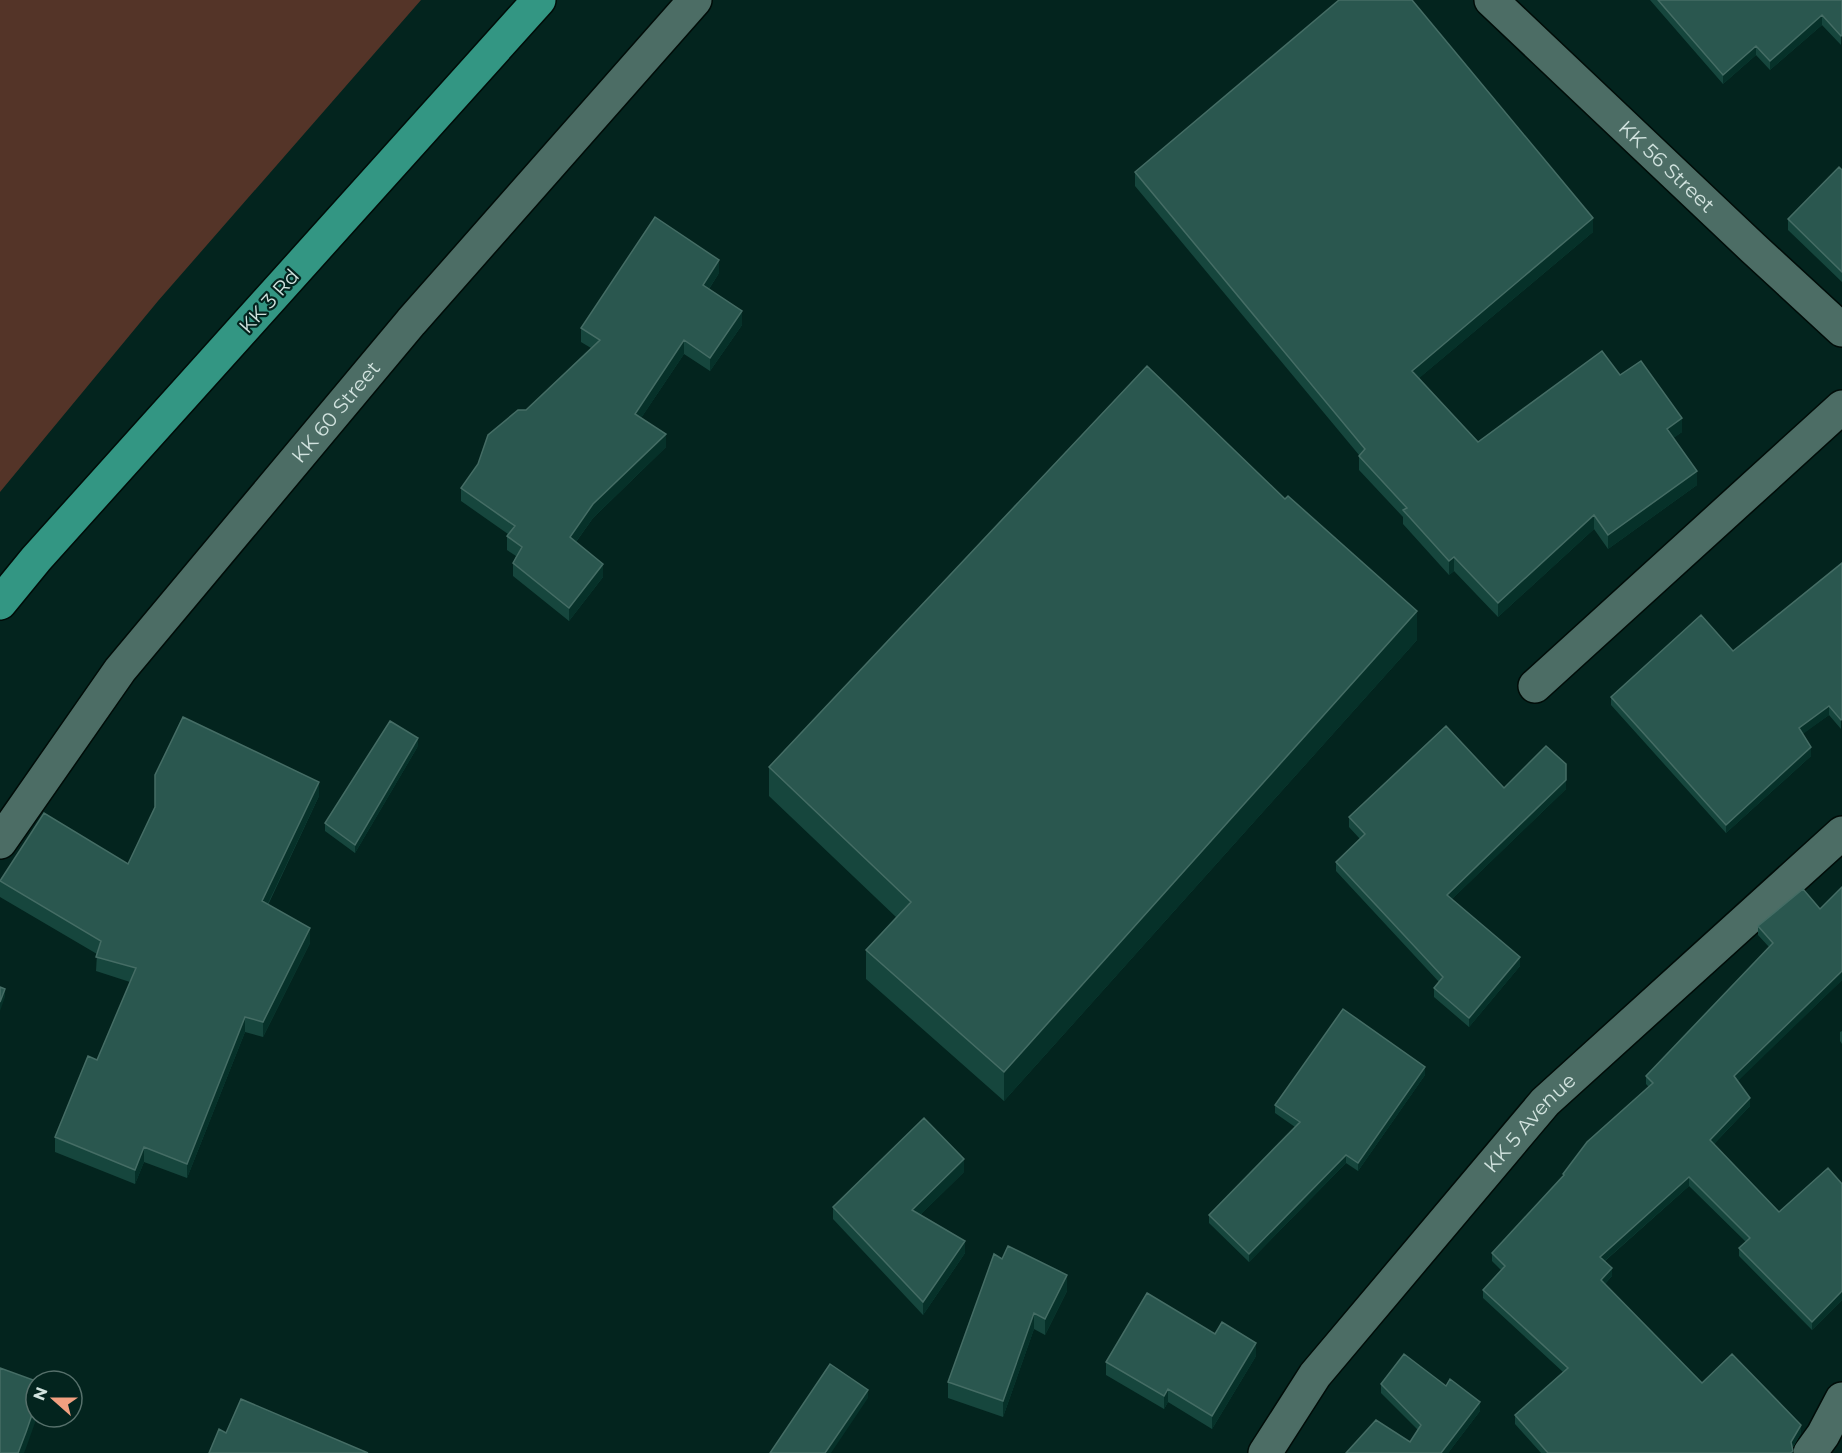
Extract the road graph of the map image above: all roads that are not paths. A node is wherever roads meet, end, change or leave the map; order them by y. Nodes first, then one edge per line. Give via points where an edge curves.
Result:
1 (539, 0) edge
2 (695, 0) edge
3 (1491, 0) edge
4 (1842, 330) edge
5 (1842, 407) edge
6 (0, 603) edge
7 (1535, 686) dead end
8 (1842, 833) edge
9 (0, 842) edge
10 (1842, 1399) edge
11 (1265, 1453) edge
12 (1810, 1453) edge

1 - 6 highway, KK 3 Rd
2 - 9 street, KK 60 Street via 411,322 120,670
3 - 4 street, KK 56 Street
5 - 7 street
8 - 11 street, KK 5 Avenue via 1545,1102 1315,1375
10 - 12 street

